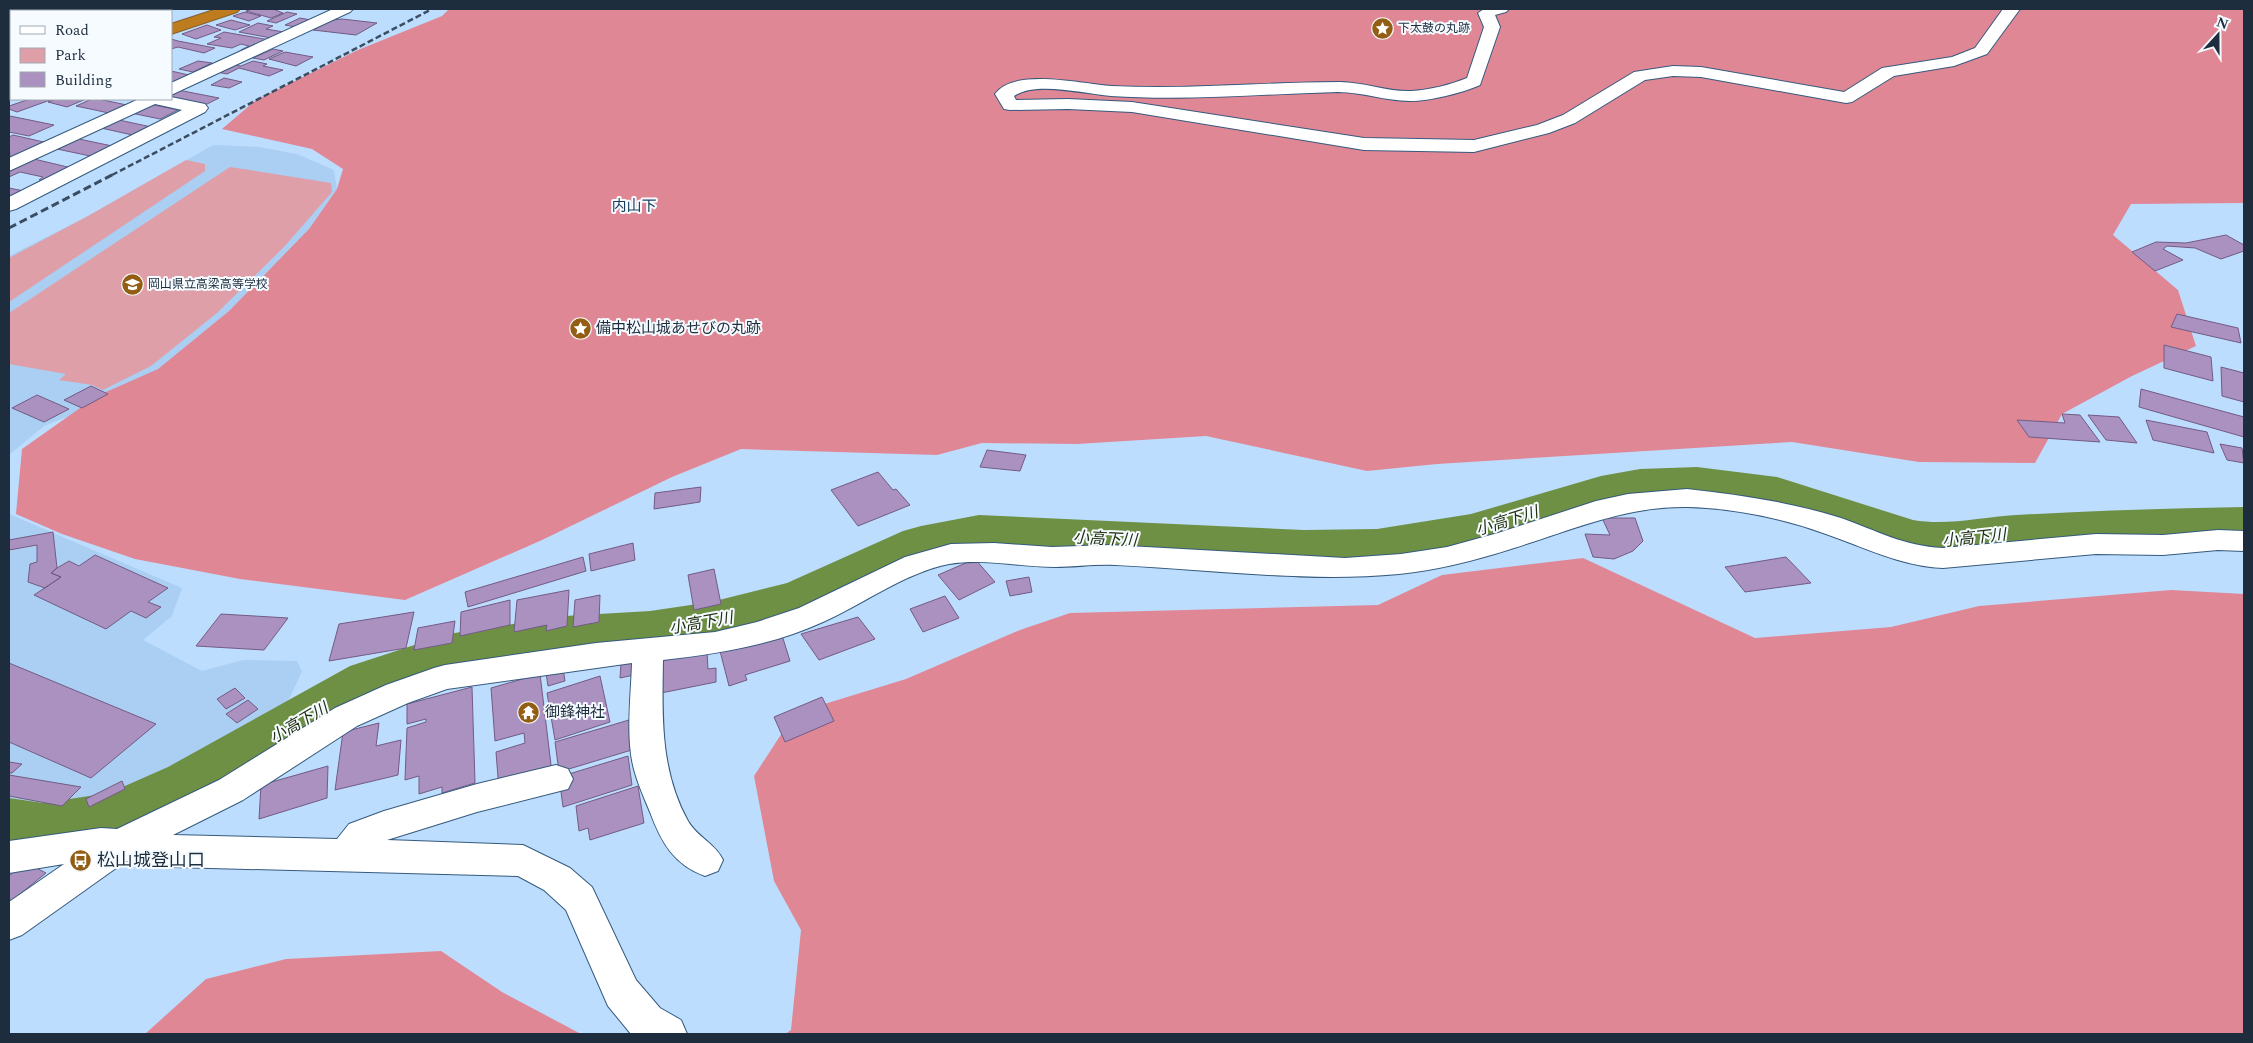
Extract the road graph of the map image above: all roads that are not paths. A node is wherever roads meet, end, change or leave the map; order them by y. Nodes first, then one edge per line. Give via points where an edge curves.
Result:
1 (206, 9) edge
2 (232, 9) edge
3 (345, 9) edge
4 (1501, 9) edge
5 (2012, 9) edge
6 (172, 20) edge
7 (172, 29) edge
8 (172, 90) edge
9 (152, 100) edge
10 (159, 100) edge
11 (9, 165) edge
12 (9, 204) edge
13 (2244, 541) edge
14 (648, 651) junction
15 (556, 779) dead end
16 (122, 844) junction
17 (346, 854) junction
18 (9, 857) edge
19 (705, 860) dead end
20 (9, 923) edge
21 (667, 1034) edge

1 - 6 highway
2 - 7 highway
3 - 8 street
4 - 5 street via 1486,13 1492,27 1474,81 1460,87 1411,96 1342,87 1154,92 1102,91 1043,84 1017,86 1004,94 1010,104 1132,108 1364,144 1474,146 1508,139 1569,119 1640,76 1673,71 1701,72 1846,98 1888,72 1965,58 1983,50
9 - 11 street
10 - 12 street via 199,108
13 - 14 street via 2096,544 1943,558 1919,557 1831,525 1742,504 1687,498 1628,502 1447,557 1401,564 1344,568 1110,555 951,554 915,564 810,616 758,633 715,643
14 - 16 street via 596,655 445,677 397,694 346,717 230,790
14 - 19 street via 646,726 651,772 674,830 688,848
15 - 17 street via 384,826 361,835
16 - 17 street via 173,851
16 - 18 street via 100,842
16 - 20 street
17 - 21 street via 523,862 557,879 579,899 622,993 646,1022

